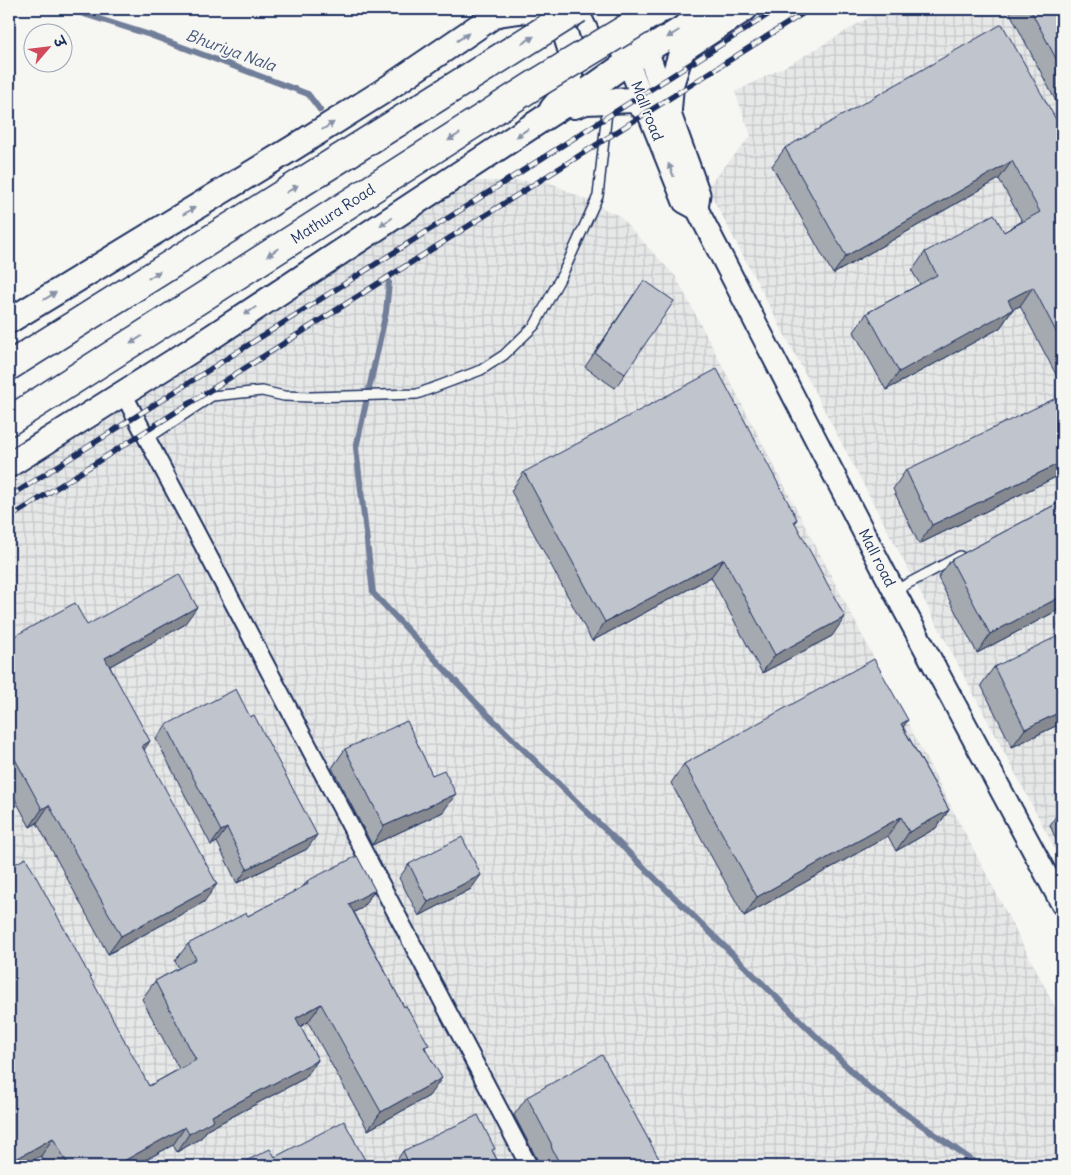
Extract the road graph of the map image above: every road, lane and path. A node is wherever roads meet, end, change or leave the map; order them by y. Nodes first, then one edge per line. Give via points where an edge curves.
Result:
1 (312, 9) edge
2 (338, 9) edge
3 (578, 9) edge
4 (602, 9) edge
5 (627, 9) edge
6 (659, 9) edge
7 (714, 9) edge
8 (745, 9) edge
9 (500, 12) edge
10 (638, 56) junction
11 (608, 100) junction
12 (658, 111) junction
13 (544, 118) junction
14 (9, 321) edge
15 (9, 366) edge
16 (123, 393) junction
17 (9, 421) edge
18 (147, 439) junction
19 (9, 464) edge
20 (965, 554) edge
21 (894, 591) junction
22 (1062, 904) edge
23 (528, 1166) edge

1 - 2 lane
15 -> 3 highway, bridge
4 - 10 street, Mall road
5 - 10 street, Mall road
6 -> 17 highway, Mathura Road, bridge via 539,82
7 -> 10 main road
8 - 12 main road via 682,50
9 - 13 main road via 526,10 546,14 565,33 571,52 570,79 562,97
14 -> 9 main road via 382,92
10 - 12 street, Mall road
10 - 13 main road
11 - 12 main road via 634,100
11 - 13 main road via 586,102
11 - 18 lane via 598,196 563,273 534,325 504,355 481,370 417,394 311,397 262,391 212,396
12 - 21 street, Mall road via 699,194 697,208
13 -> 16 main road
16 - 18 street
16 - 19 main road
18 - 23 street
20 - 21 lane
21 - 22 street, Mall road

